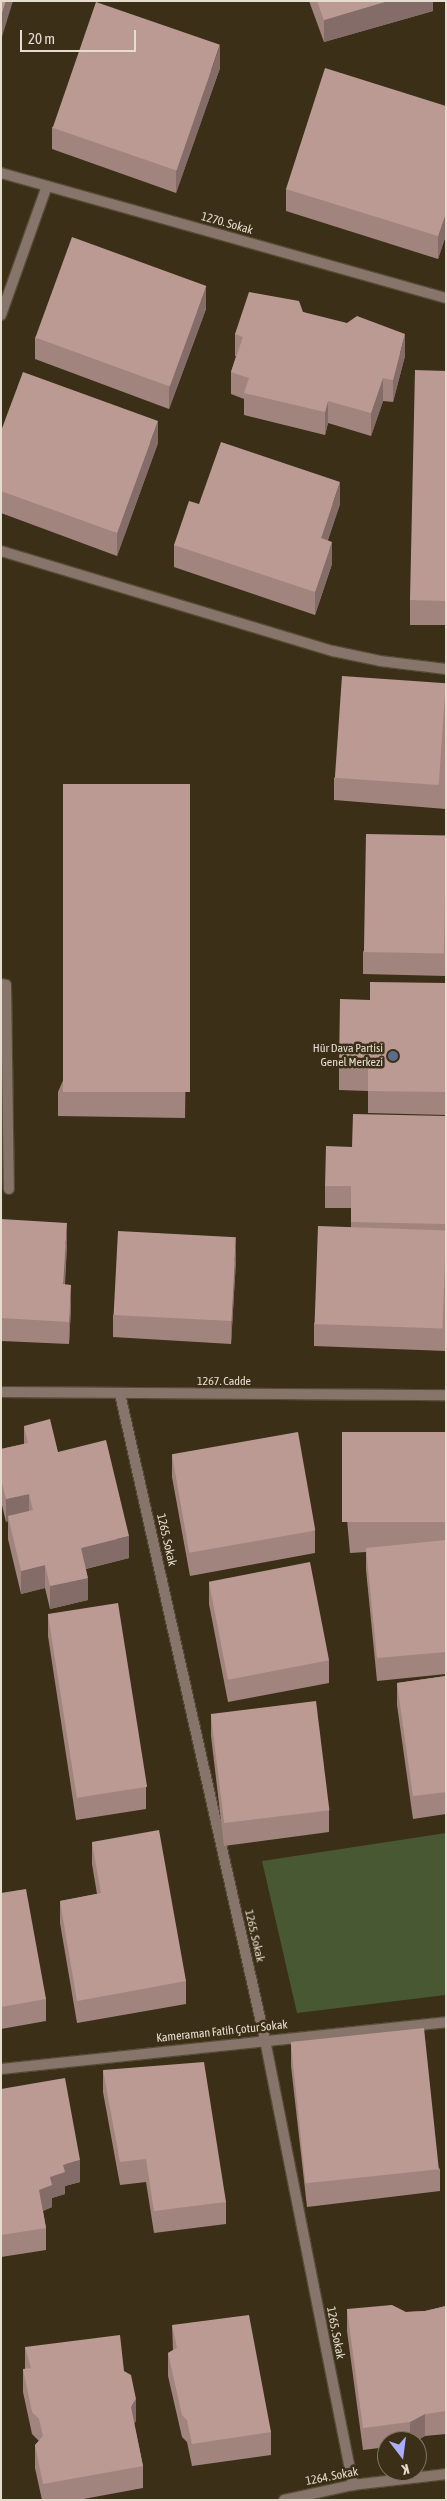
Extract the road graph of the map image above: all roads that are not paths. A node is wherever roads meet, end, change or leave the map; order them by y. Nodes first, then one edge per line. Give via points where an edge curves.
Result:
1 (1, 173) edge
2 (47, 186) junction
3 (446, 298) edge
4 (1, 315) edge
5 (1, 551) edge
6 (446, 669) edge
7 (1, 984) edge
8 (9, 1189) dead end
9 (1, 1392) edge
10 (120, 1394) junction
11 (446, 1395) edge
12 (446, 2022) edge
13 (265, 2040) junction
14 (1, 2069) edge
15 (446, 2474) edge
16 (353, 2485) junction
17 (284, 2500) edge

1 - 2 street, 1270. Sokak
2 - 3 street, 1270. Sokak
2 - 4 street
5 - 6 street via 333,651
7 - 8 street via 6,984
9 - 10 street, 1267. Cadde
10 - 11 street, 1267. Cadde
10 - 13 street, 1265. Sokak
12 - 13 street, Kameraman Fatih Çotur Sokak
13 - 14 street, Kameraman Fatih Çotur Sokak
13 - 16 street, 1265. Sokak
15 - 16 street, 1264. Sokak
16 - 17 street, 1264. Sokak

